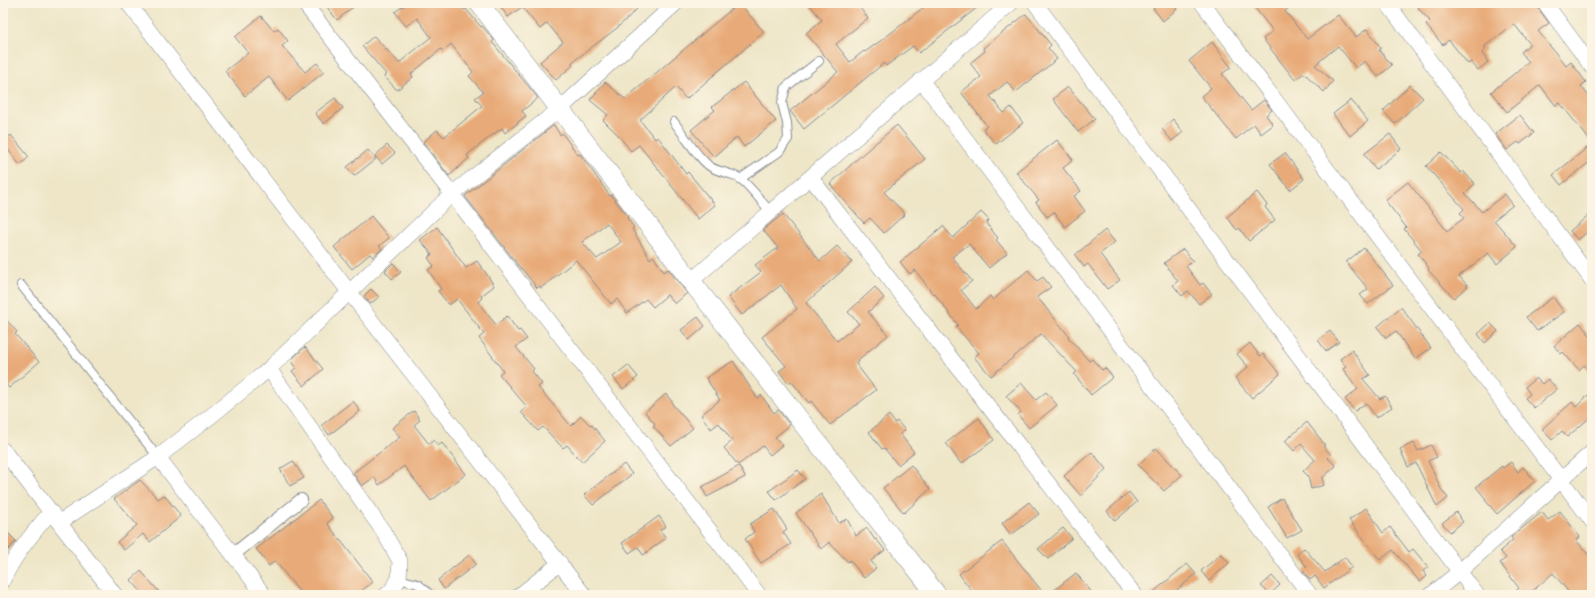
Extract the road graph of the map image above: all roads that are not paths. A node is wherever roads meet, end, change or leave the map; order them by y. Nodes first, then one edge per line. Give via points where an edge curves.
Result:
1 (128, 3) edge
2 (304, 3) edge
3 (479, 3) edge
4 (676, 3) edge
5 (1011, 3) edge
6 (1035, 3) edge
7 (1202, 3) edge
8 (1387, 3) edge
9 (1545, 3) edge
10 (819, 61) dead end
11 (1592, 67) edge
12 (921, 80) junction
13 (560, 108) junction
14 (674, 122) dead end
15 (740, 178) junction
16 (811, 178) junction
17 (452, 194) junction
18 (771, 212) junction
19 (1592, 280) edge
20 (691, 281) junction
21 (21, 285) dead end
22 (350, 293) junction
23 (269, 369) junction
24 (3, 450) edge
25 (1592, 452) edge
26 (158, 457) junction
27 (1562, 479) junction
28 (301, 500) dead end
29 (56, 517) junction
30 (1592, 521) edge
31 (233, 555) junction
32 (560, 563) junction
33 (1459, 572) junction
34 (398, 579) junction
35 (3, 580) edge
36 (115, 595) edge
37 (264, 595) edge
38 (386, 595) edge
39 (431, 595) edge
40 (520, 595) edge
41 (584, 595) edge
42 (759, 595) edge
43 (937, 595) edge
44 (1135, 595) edge
45 (1310, 595) edge
46 (1431, 595) edge
47 (1477, 595) edge

1 - 22 street
2 - 17 street
3 - 13 street
4 - 13 street
5 - 12 street
6 - 33 street
7 - 27 street
8 - 19 street
9 - 11 street
10 - 15 lane via 786,88 782,103 788,139 779,152
12 - 16 street
12 - 45 street
13 - 17 street
13 - 20 street
14 - 15 lane via 709,165 718,171
15 - 18 lane
16 - 18 street
16 - 44 street
17 - 22 street
17 - 42 street
18 - 20 street
20 - 43 street
21 - 26 lane
22 - 23 street
22 - 32 street
23 - 26 street
23 - 34 street via 383,531 400,561
24 - 29 street
25 - 27 street
26 - 29 street
26 - 31 street
27 - 30 street
27 - 33 street
28 - 31 street
29 - 35 street via 35,530
29 - 36 street
31 - 37 street
32 - 40 street
32 - 41 street
33 - 46 street
33 - 47 street
34 - 38 street
34 - 39 lane via 418,584

